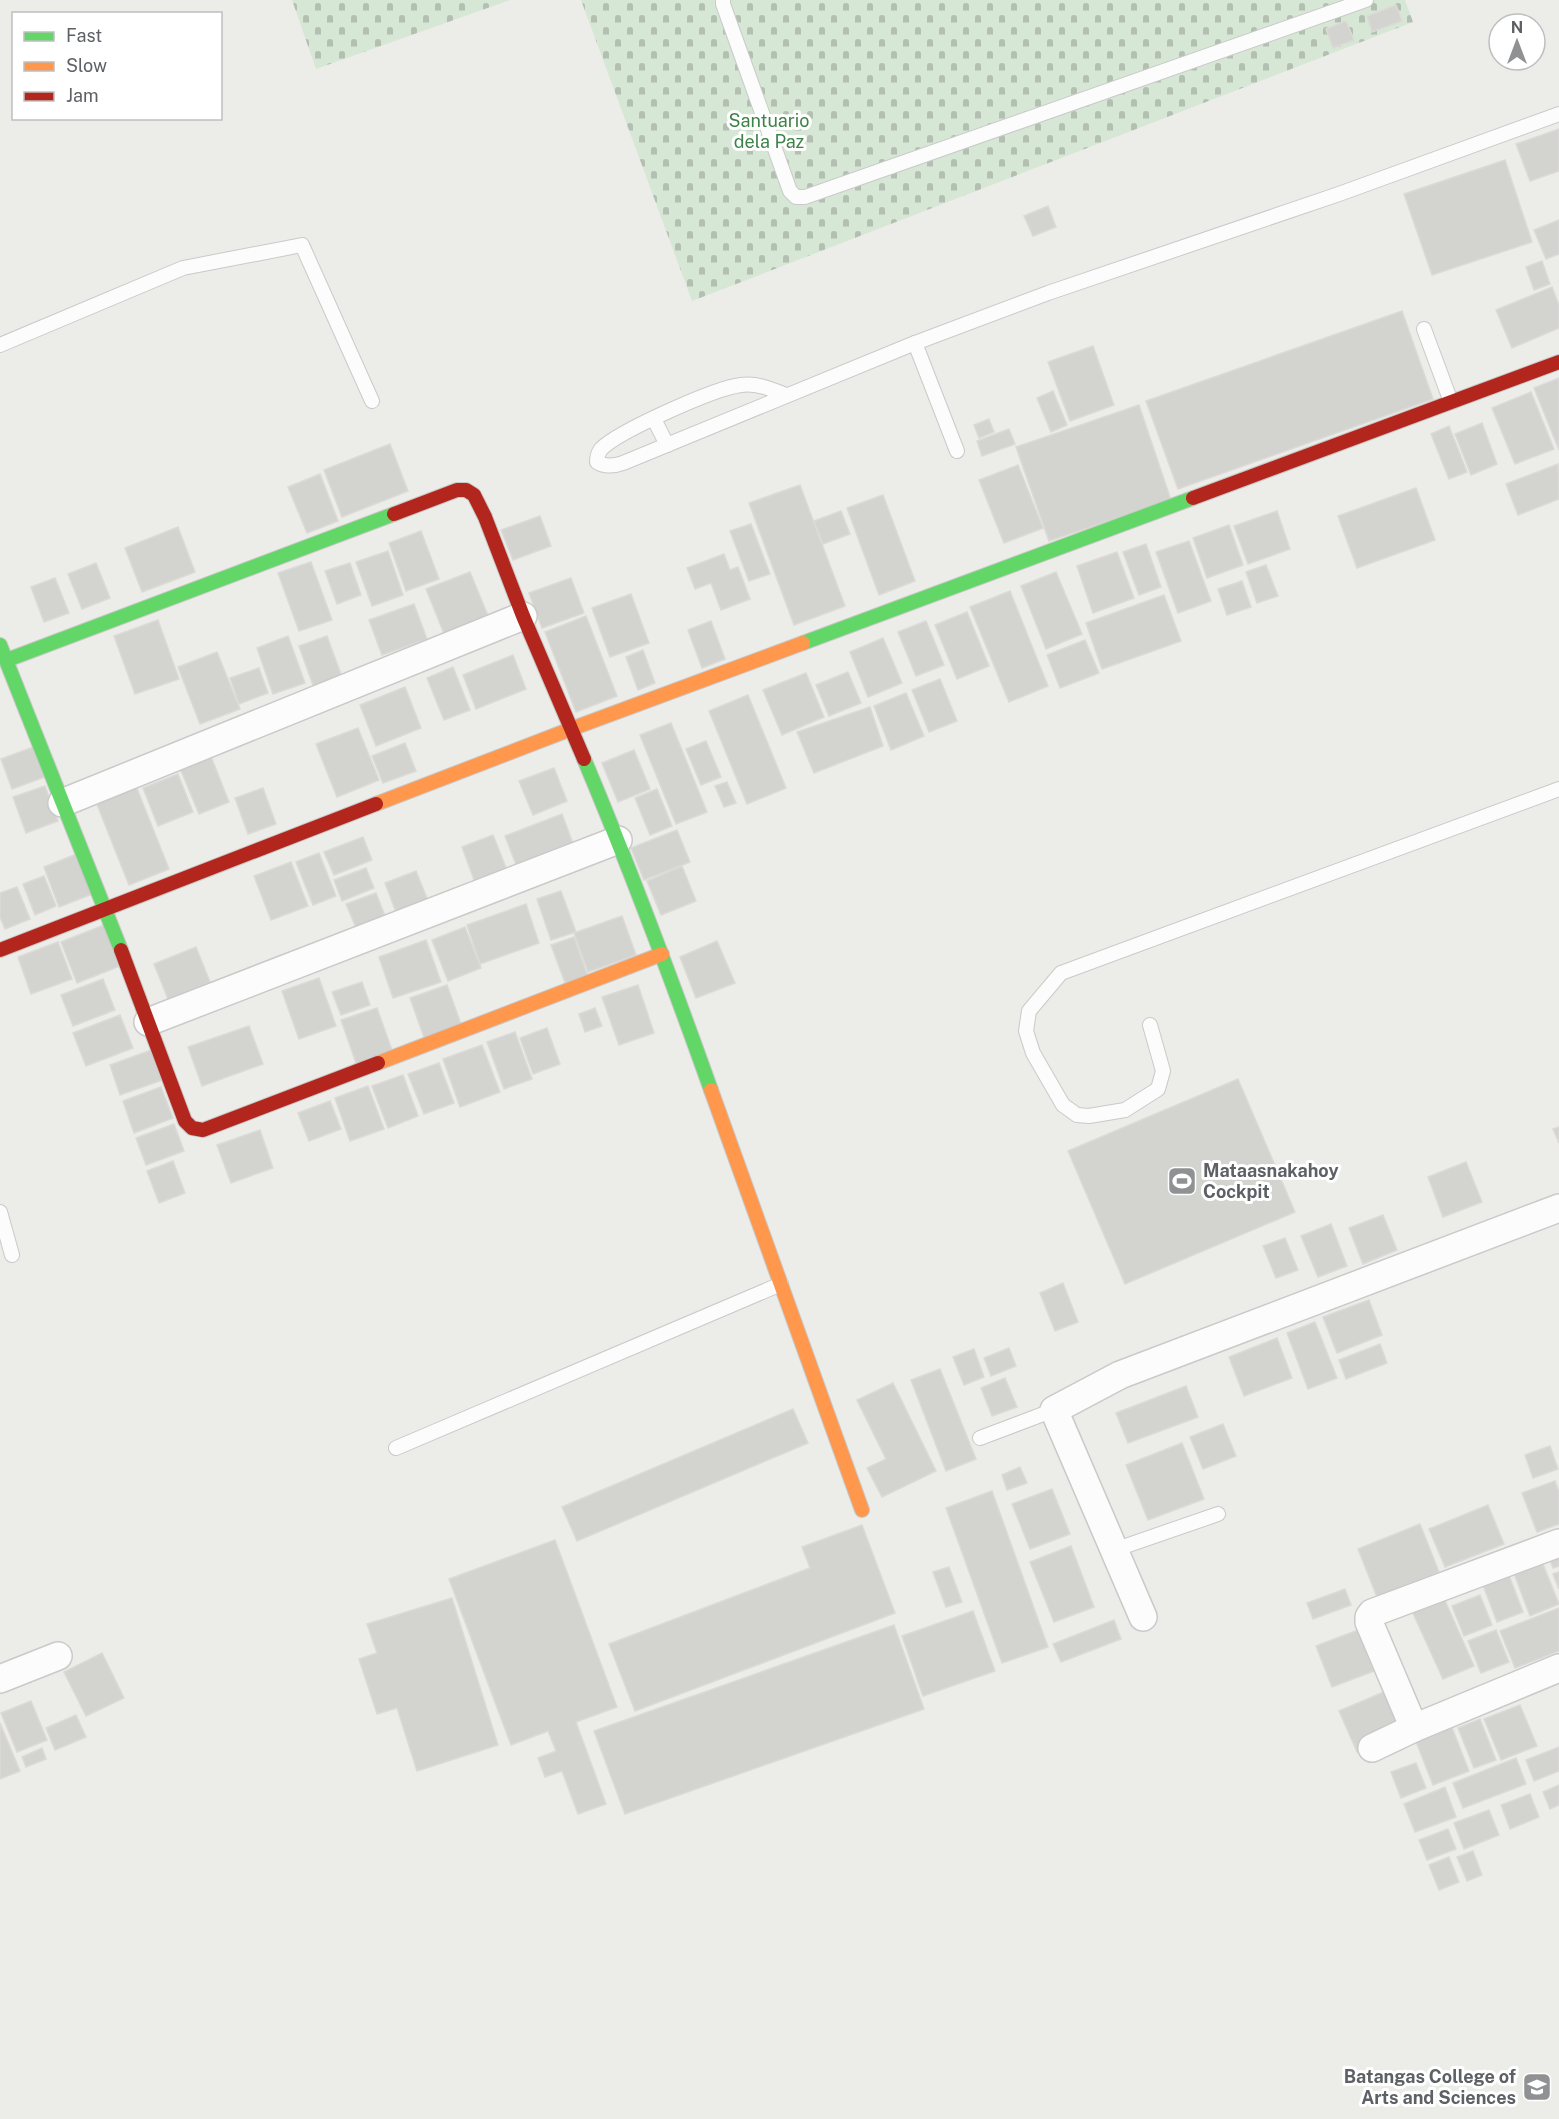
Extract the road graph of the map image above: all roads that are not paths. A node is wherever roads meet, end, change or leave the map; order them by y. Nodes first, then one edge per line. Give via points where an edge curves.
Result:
1 (723, 0) edge
2 (1366, 0) edge
3 (1559, 114) edge
4 (1424, 329) dead end
5 (915, 343) junction
6 (0, 345) edge
7 (1559, 362) edge
8 (786, 395) junction
9 (372, 401) dead end
10 (1451, 402) junction
11 (654, 419) junction
12 (667, 445) junction
13 (957, 451) dead end
14 (523, 616) junction
15 (0, 645) edge
16 (7, 660) junction
17 (571, 729) junction
18 (1559, 789) edge
19 (62, 803) junction
20 (618, 840) junction
21 (106, 911) junction
22 (0, 951) edge
23 (662, 954) junction
24 (148, 1022) junction
25 (1150, 1025) dead end
26 (1559, 1208) edge
27 (0, 1212) edge
28 (12, 1255) dead end
29 (781, 1284) junction
30 (1054, 1410) junction
31 (980, 1438) dead end
32 (396, 1448) dead end
33 (862, 1510) dead end
34 (1218, 1514) dead end
35 (1559, 1543) edge
36 (1114, 1550) junction
37 (1143, 1617) dead end
38 (58, 1656) dead end
39 (1559, 1668) edge
40 (0, 1679) edge
41 (1414, 1728) junction
42 (1372, 1748) dead end

1 - 2 lane via 790,191 796,197 805,197
3 - 5 lane
4 - 10 lane
5 - 8 lane
5 - 13 lane
6 - 9 lane via 183,268 302,245
7 - 10 street
8 - 11 lane via 762,386 742,385 717,390
8 - 12 lane
10 - 17 street
11 - 12 lane
11 - 12 lane via 618,436 600,450 597,462 615,466
14 - 16 street via 474,495 457,490
14 - 17 street
14 - 19 street
15 - 16 street
16 - 19 street
17 - 20 street
17 - 21 street
18 - 25 lane via 1060,973 1029,1011 1026,1031 1033,1053 1064,1105 1077,1115 1089,1116 1125,1110 1158,1089 1163,1071
19 - 21 street
20 - 23 street
20 - 24 street
21 - 22 street
21 - 24 street
23 - 24 street via 203,1130 185,1122
23 - 29 street
26 - 30 street via 1119,1375
27 - 28 lane
29 - 32 lane
29 - 33 street
30 - 31 lane
30 - 36 street
34 - 36 lane
35 - 41 street via 1372,1613 1369,1622
36 - 37 street
38 - 40 street
39 - 41 street
41 - 42 street

